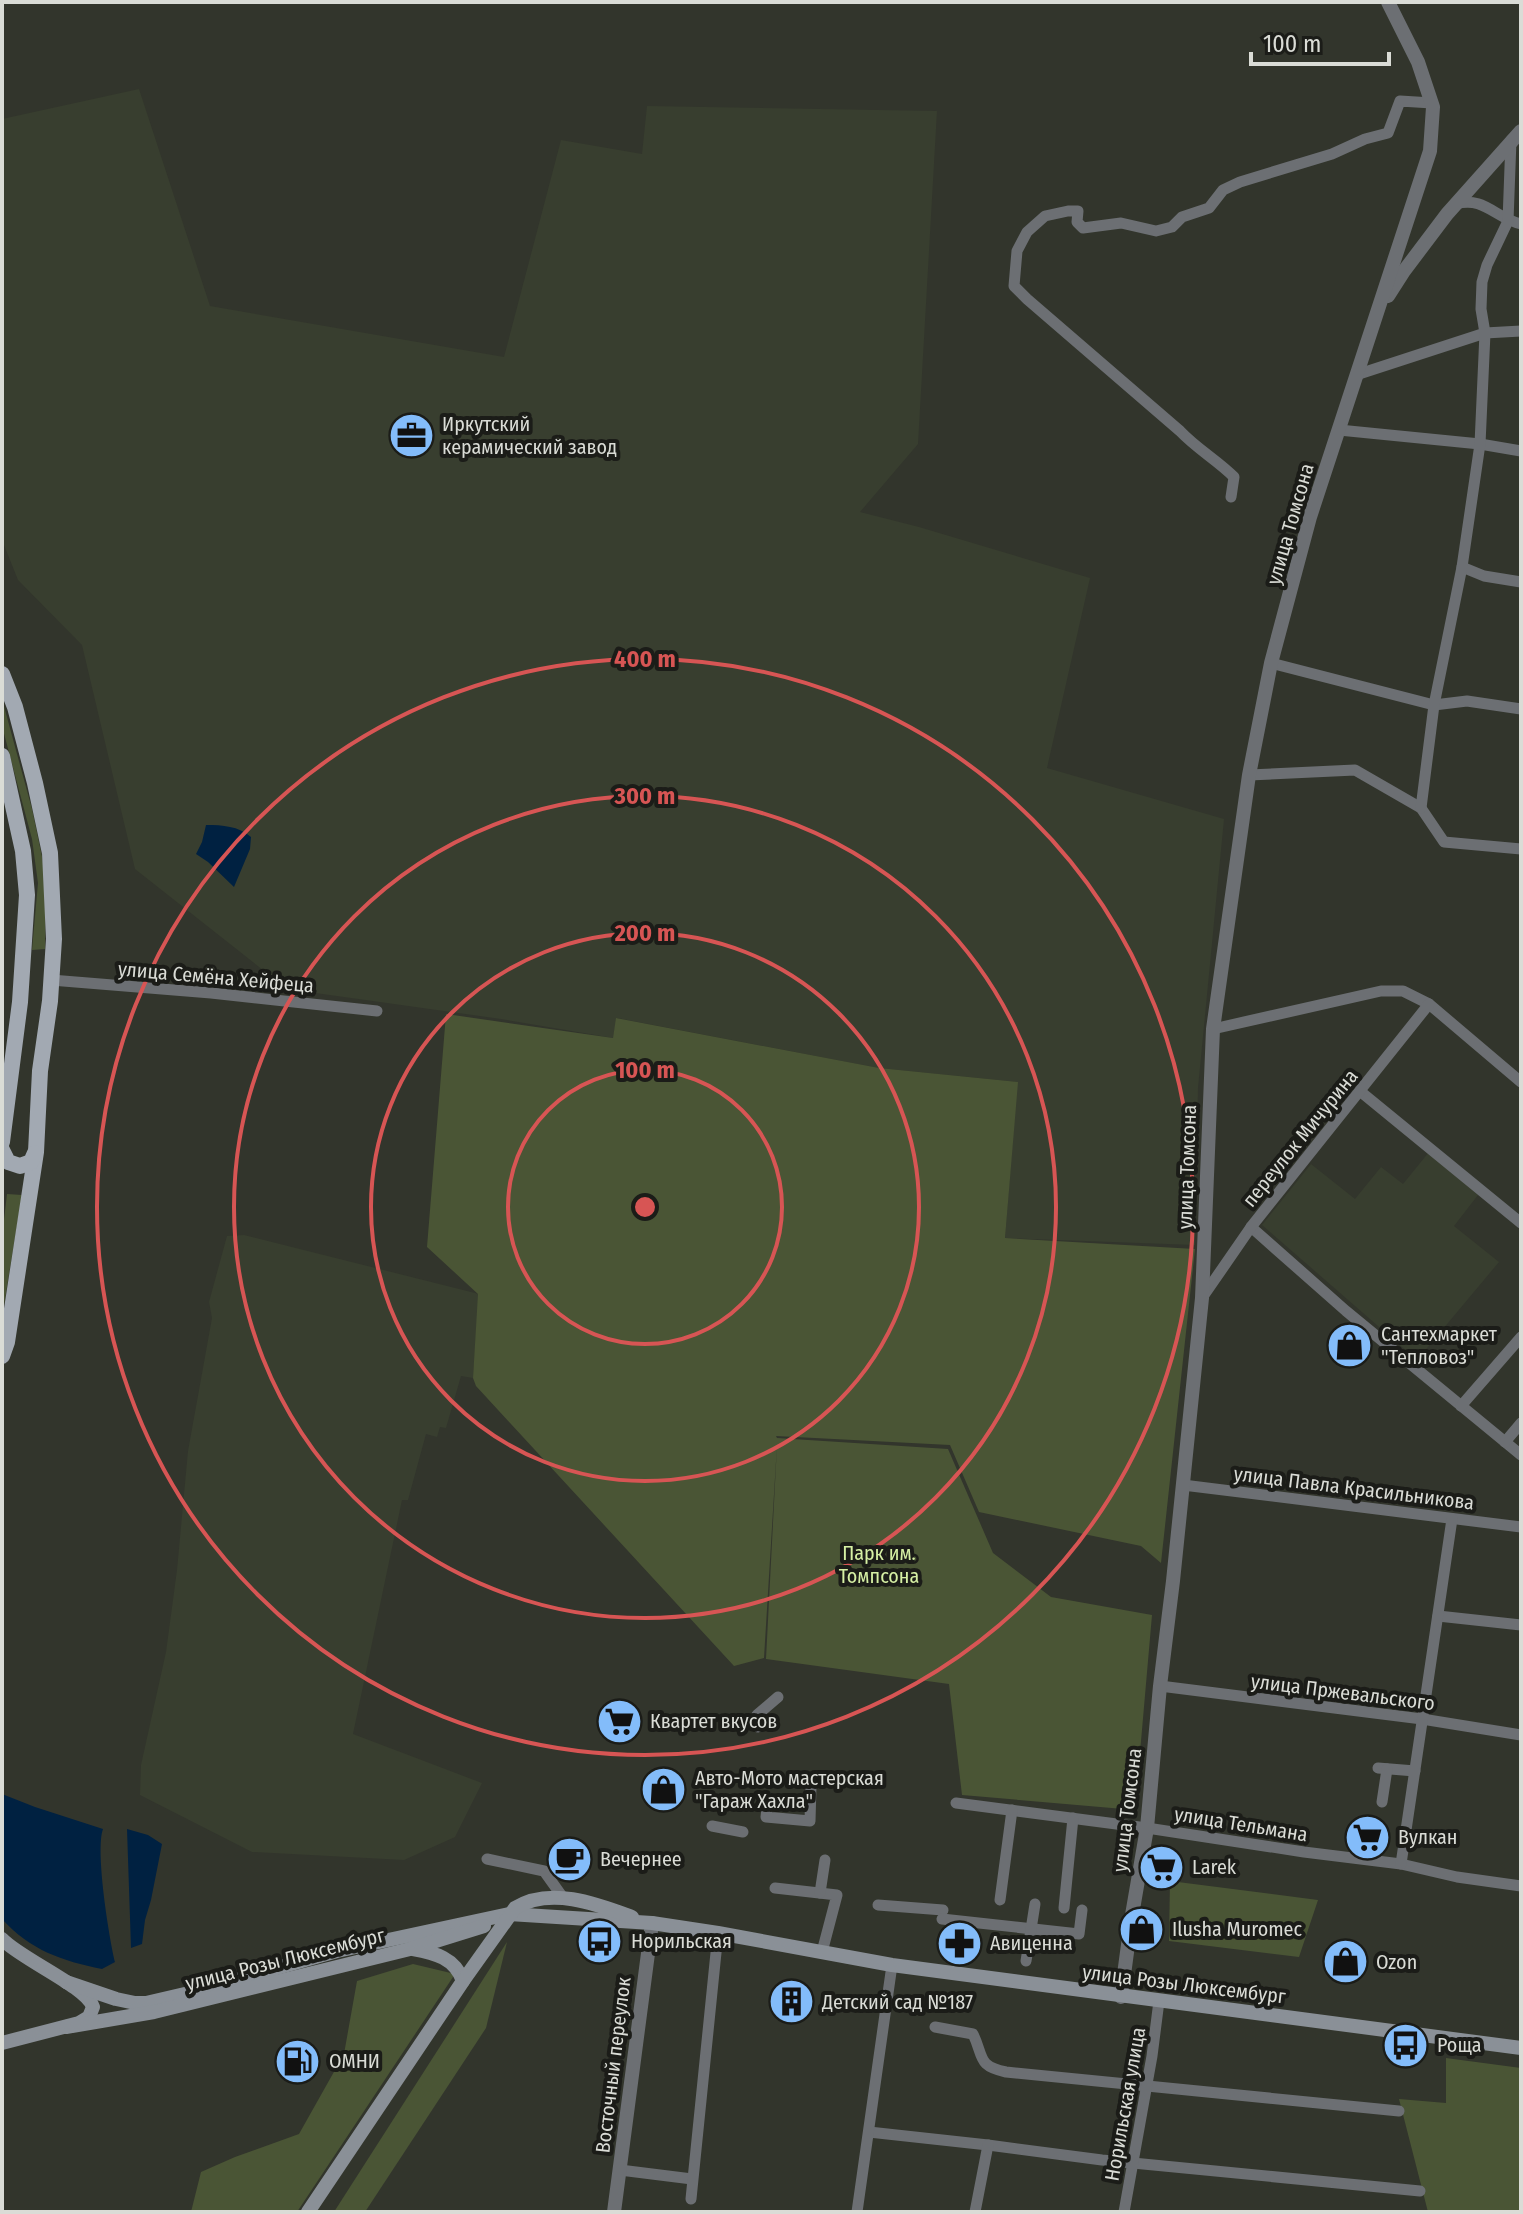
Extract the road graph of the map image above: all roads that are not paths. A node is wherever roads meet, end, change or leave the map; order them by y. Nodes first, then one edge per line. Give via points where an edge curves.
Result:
1 (1388, 2) edge
2 (1432, 103) junction
3 (1516, 135) edge
4 (1455, 205) junction
5 (1508, 221) junction
6 (1521, 224) edge
7 (1521, 331) edge
8 (1485, 333) junction
9 (1363, 351) junction
10 (1356, 375) junction
11 (1339, 430) junction
12 (1480, 444) junction
13 (1521, 451) edge
14 (1231, 497) dead end
15 (1462, 567) junction
16 (1521, 582) edge
17 (1271, 663) junction
18 (2, 674) edge
19 (1434, 705) junction
20 (1521, 709) edge
21 (2, 756) edge
22 (1249, 775) junction
23 (1421, 808) junction
24 (1521, 849) edge
25 (51, 980) junction
26 (50, 1001) junction
27 (20, 1002) junction
28 (1429, 1004) junction
29 (377, 1011) dead end
30 (1213, 1029) junction
31 (1521, 1082) edge
32 (1361, 1092) junction
33 (2, 1142) edge
34 (2, 1150) edge
35 (36, 1152) junction
36 (1521, 1223) edge
37 (1251, 1227) junction
38 (1202, 1298) junction
39 (1521, 1337) edge
40 (5, 1349) edge
41 (2, 1369) edge
42 (1461, 1406) junction
43 (1521, 1423) edge
44 (1505, 1442) junction
45 (1521, 1455) edge
46 (1183, 1485) junction
47 (1452, 1519) junction
48 (1521, 1527) edge
49 (1438, 1616) junction
50 (1521, 1625) edge
51 (1160, 1686) junction
52 (778, 1697) dead end
53 (1422, 1719) junction
54 (758, 1727) dead end
55 (1521, 1735) edge
56 (1415, 1771) junction
57 (811, 1786) dead end
58 (768, 1798) dead end
59 (1382, 1802) dead end
60 (956, 1803) dead end
61 (1012, 1810) junction
62 (1073, 1818) junction
63 (712, 1826) dead end
64 (1147, 1828) junction
65 (743, 1832) dead end
66 (487, 1859) dead end
67 (825, 1860) dead end
68 (1401, 1864) junction
69 (1521, 1886) edge
70 (775, 1888) dead end
71 (820, 1893) junction
72 (564, 1899) junction
73 (1000, 1900) dead end
74 (1035, 1904) dead end
75 (878, 1905) dead end
76 (1064, 1908) dead end
77 (1082, 1910) dead end
78 (509, 1914) junction
79 (652, 1923) junction
80 (1031, 1929) junction
81 (718, 1933) junction
82 (2, 1939) edge
83 (410, 1949) junction
84 (822, 1952) junction
85 (339, 1958) junction
86 (1026, 1961) dead end
87 (892, 1965) junction
88 (463, 1981) junction
89 (66, 1982) junction
90 (1121, 1997) junction
91 (191, 1998) junction
92 (1159, 2001) junction
93 (66, 2027) junction
94 (935, 2027) dead end
95 (2, 2043) edge
96 (1521, 2048) edge
97 (1147, 2086) junction
98 (1399, 2111) dead end
99 (869, 2132) junction
100 (988, 2145) junction
101 (1133, 2163) junction
102 (620, 2170) junction
103 (692, 2179) junction
104 (1420, 2191) dead end
105 (691, 2199) dead end
106 (308, 2212) edge
107 (614, 2212) edge
108 (857, 2212) edge
109 (975, 2212) edge
110 (1124, 2212) edge

1 - 2 street
2 - 9 street via 1430,151
2 - 14 street via 1400,101 1388,133 1240,182 1223,190 1209,208 1182,217 1172,227 1156,231 1121,223 1083,228 1077,222 1078,211 1068,211 1045,216 1027,232 1017,251 1014,286 1234,477
3 - 4 street
3 - 5 street
4 - 5 street via 1477,203
4 - 9 street via 1395,283
5 - 6 street
5 - 8 street via 1482,282
7 - 8 street
8 - 10 street
8 - 12 street
9 - 10 street, улица Томсона
10 - 11 street, улица Томсона
11 - 12 street
11 - 17 street, улица Томсона
12 - 13 street
12 - 15 street
15 - 16 street
15 - 19 street
17 - 19 street
17 - 22 street, улица Томсона
18 - 25 main road via 15,707 50,853
19 - 20 street via 1467,701
19 - 23 street
21 - 27 main road via 25,867
22 - 23 street via 1355,770
22 - 30 street, улица Томсона
23 - 24 street via 1444,842
25 - 26 main road
25 - 29 street, улица Семёна Хейфеца
26 - 27 main road via 45,979 36,974 26,982
26 - 35 main road
27 - 33 main road
28 - 30 street via 1403,991 1381,991
28 - 31 street
28 - 32 street, переулок Мичурина
30 - 38 street, улица Томсона
32 - 36 street
32 - 37 street, переулок Мичурина
34 - 35 main road via 8,1162 20,1166 31,1162
35 - 40 main road
37 - 38 street, переулок Мичурина
37 - 42 street
38 - 46 street, улица Томсона
39 - 42 street
40 - 41 main road
42 - 44 street
43 - 44 street
44 - 45 street
46 - 47 street, улица Павла Красильникова
46 - 51 street, улица Томсона
47 - 48 street, улица Павла Красильникова
47 - 49 street
49 - 50 street
49 - 53 street
51 - 53 street, улица Пржевальского
51 - 64 street, улица Томсона
52 - 54 street via 757,1715
53 - 55 street, улица Пржевальского
53 - 56 street
56 - 59 street via 1382,1768
56 - 68 street
57 - 58 street via 810,1821 766,1817
60 - 61 street, улица Тельмана
61 - 62 street, улица Тельмана
61 - 73 street
62 - 64 street, улица Тельмана
62 - 76 street
63 - 65 street
64 - 68 street, улица Тельмана
64 - 90 street, улица Томсона
66 - 72 street via 544,1871
67 - 71 street
68 - 69 street, улица Тельмана
70 - 71 street
71 - 84 street via 837,1895
72 - 78 main road via 525,1902
72 - 79 main road via 591,1902
74 - 80 street
75 - 80 street
77 - 80 street via 1079,1934
78 - 79 main road, улица Розы Люксембург
78 - 83 main road, улица Розы Люксембург
78 - 85 main road, улица Розы Люксембург
78 - 88 main road
79 - 81 main road, улица Розы Люксембург
79 - 102 street, Восточный переулок
80 - 86 street
81 - 84 main road, улица Розы Люксембург
81 - 103 street
82 - 89 main road
83 - 85 main road, улица Розы Люксембург
83 - 88 main road via 443,1957
84 - 87 main road, улица Розы Люксембург
85 - 91 main road, улица Розы Люксембург
87 - 90 main road, улица Розы Люксембург
87 - 99 street
88 - 106 main road
89 - 91 main road, улица Розы Люксембург via 138,2003
89 - 93 main road via 85,1994 93,2007 87,2019
90 - 92 main road, улица Розы Люксембург
91 - 93 main road, улица Розы Люксембург via 154,2012
92 - 96 main road, улица Розы Люксембург
92 - 97 street, Норильская улица
93 - 95 main road, улица Розы Люксембург
94 - 97 street via 973,2034 991,2069
97 - 98 street
97 - 101 street, Норильская улица
99 - 100 street
99 - 108 street
100 - 101 street
100 - 109 street
101 - 104 street
101 - 110 street, Норильская улица
102 - 103 street
102 - 107 street, Восточный переулок
103 - 105 street

